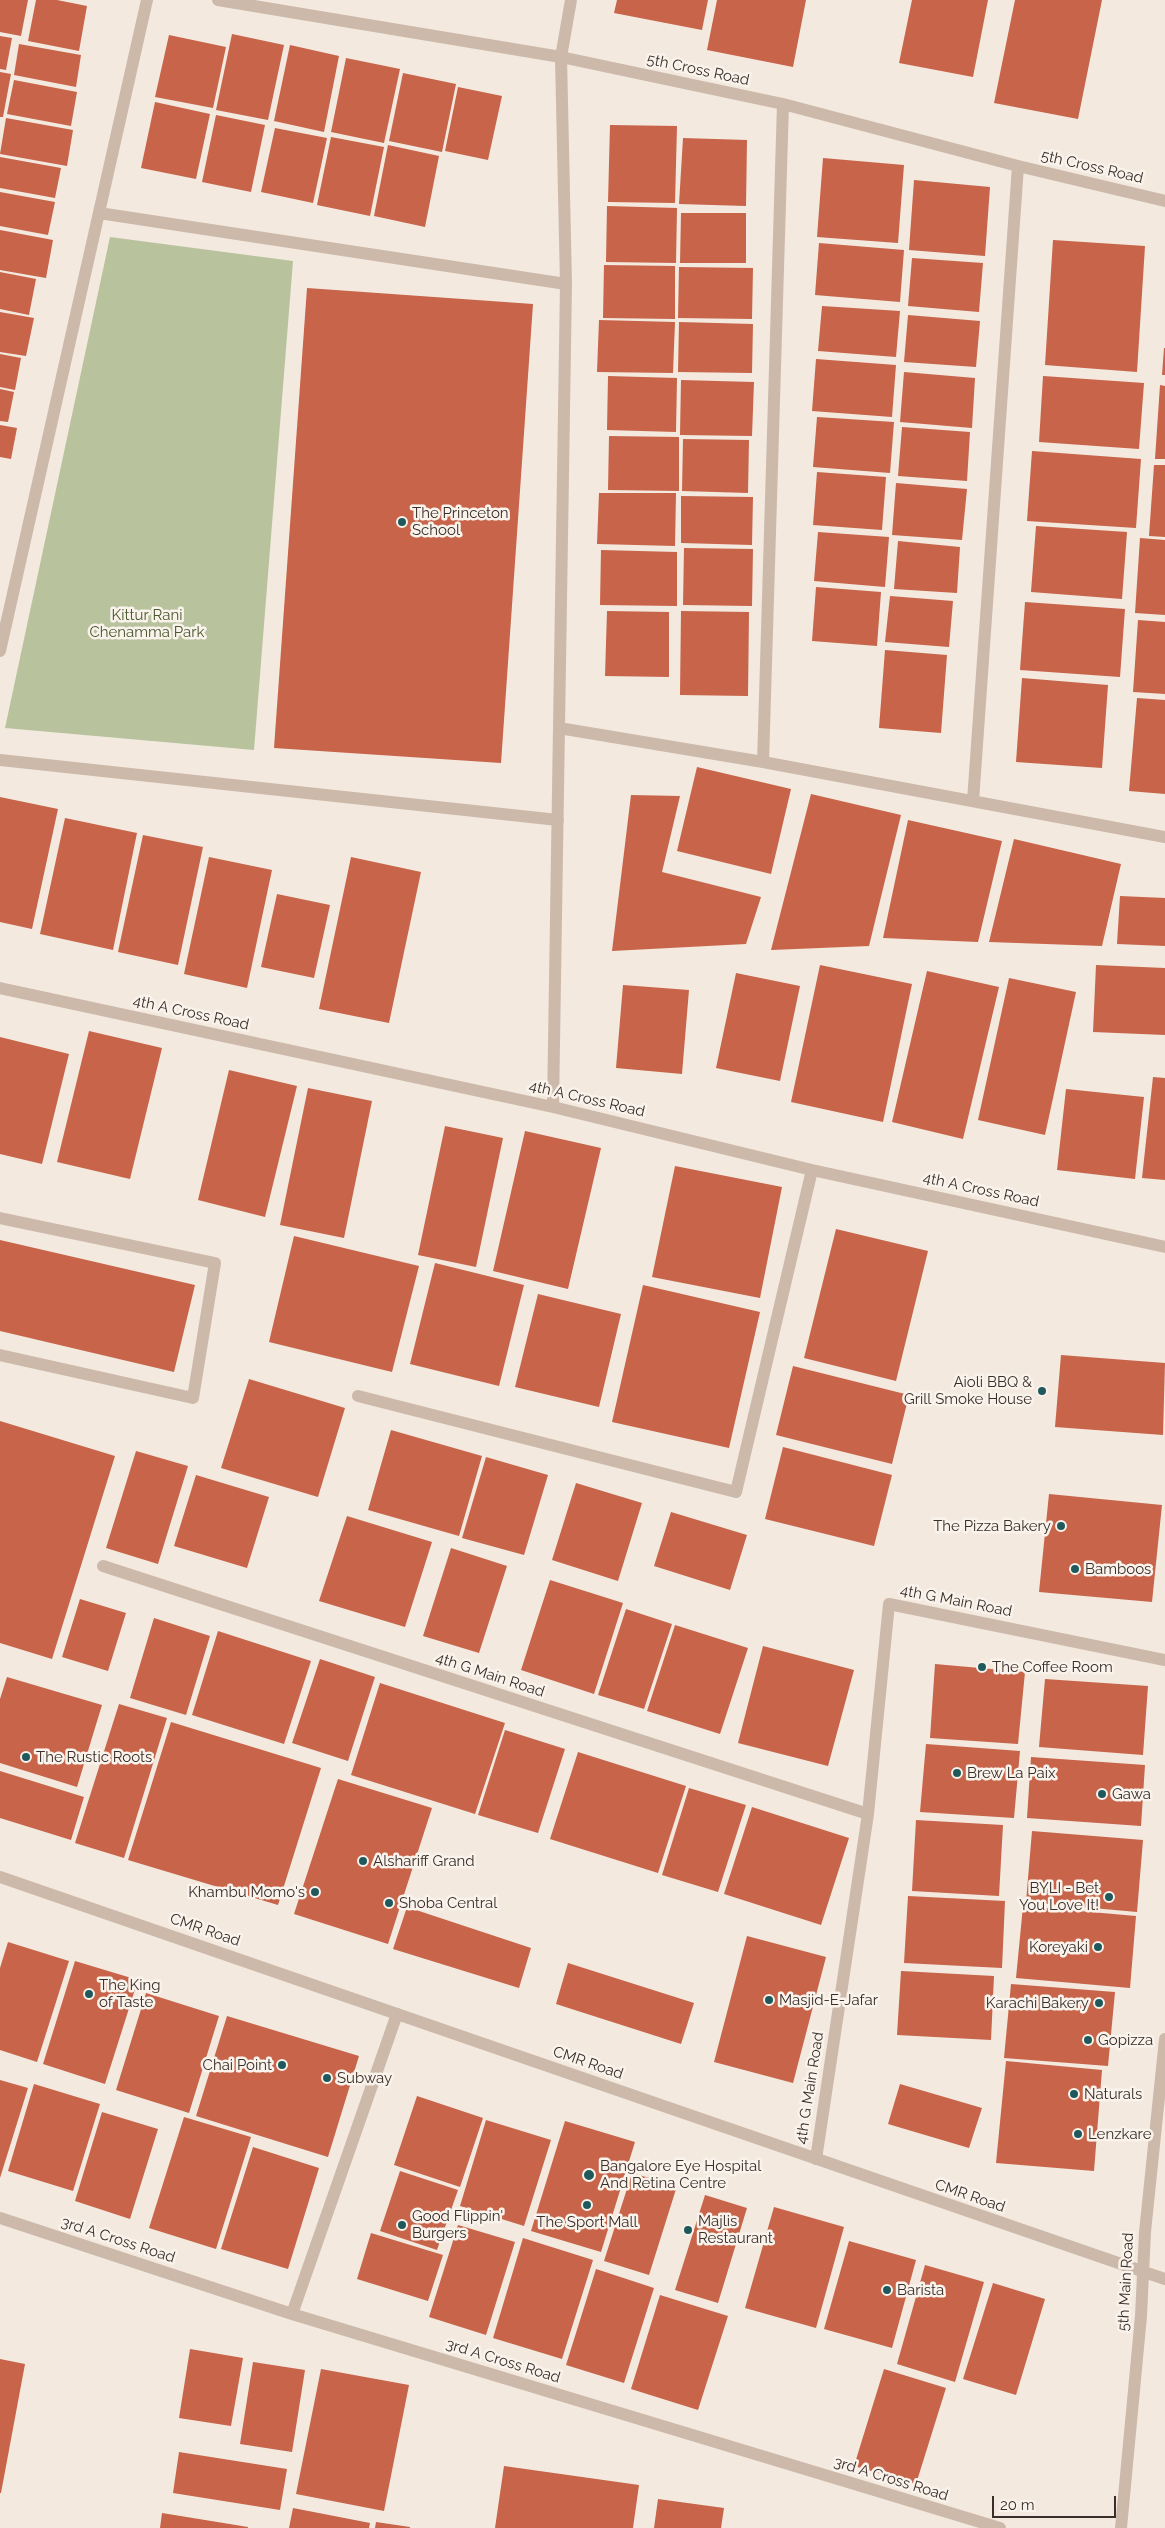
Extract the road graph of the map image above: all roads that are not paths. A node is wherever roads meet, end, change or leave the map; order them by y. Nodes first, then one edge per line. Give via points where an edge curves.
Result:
1 (147, 0) edge
2 (218, 0) edge
3 (572, 0) edge
4 (561, 57) junction
5 (783, 104) junction
6 (1018, 166) junction
7 (1165, 201) edge
8 (99, 212) junction
9 (566, 284) junction
10 (0, 651) edge
11 (559, 728) junction
12 (0, 760) edge
13 (763, 762) junction
14 (974, 801) junction
15 (558, 820) junction
16 (1165, 837) edge
17 (0, 988) edge
18 (553, 1107) junction
19 (812, 1170) junction
20 (0, 1218) edge
21 (1165, 1247) edge
22 (0, 1355) edge
23 (358, 1396) dead end
24 (103, 1566) dead end
25 (1165, 1660) edge
26 (868, 1814) junction
27 (0, 1877) edge
28 (397, 2014) junction
29 (1165, 2039) edge
30 (816, 2159) junction
31 (0, 2218) edge
32 (1143, 2272) junction
33 (1165, 2279) edge
34 (292, 2314) junction
35 (1000, 2528) edge
36 (1121, 2528) edge

1 - 8 street
2 - 4 street, 5th Cross Road
3 - 4 street
4 - 5 street, 5th Cross Road
4 - 9 street
5 - 6 street, 5th Cross Road
5 - 13 street
6 - 7 street, 5th Cross Road
6 - 14 street
8 - 9 street
8 - 10 street
9 - 11 street
11 - 13 street
11 - 15 street
12 - 15 street
13 - 14 street
14 - 16 street
15 - 18 street
17 - 18 street, 4th A Cross Road
18 - 19 street, 4th A Cross Road
19 - 21 street, 4th A Cross Road
19 - 23 street via 736,1492
20 - 22 street via 215,1264 193,1398
24 - 26 street, 4th G Main Road
25 - 26 street, 4th G Main Road via 889,1604
26 - 30 street, 4th G Main Road
27 - 28 street, CMR Road
28 - 30 street, CMR Road
28 - 34 street
29 - 32 street, 5th Main Road
30 - 32 street, CMR Road
31 - 34 street, 3rd A Cross Road
32 - 33 street, CMR Road
32 - 36 street, 5th Main Road
34 - 35 street, 3rd A Cross Road

